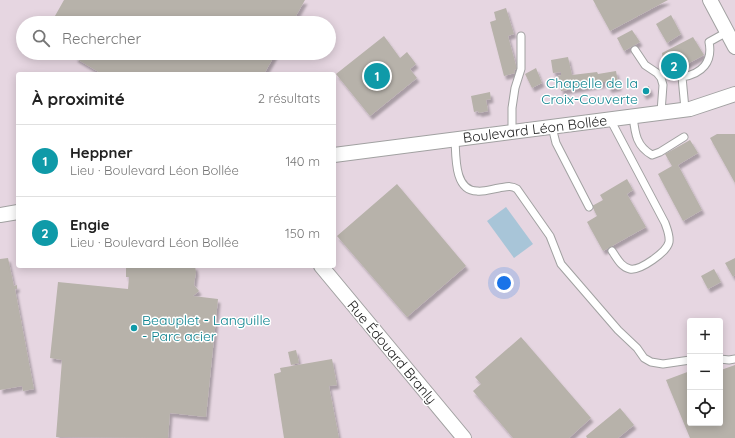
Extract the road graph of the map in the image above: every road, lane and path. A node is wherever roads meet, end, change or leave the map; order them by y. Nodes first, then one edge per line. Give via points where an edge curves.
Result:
1 (710, 0) edge
2 (727, 32) junction
3 (521, 36) dead end
4 (735, 47) edge
5 (635, 50) dead end
6 (735, 94) edge
7 (685, 109) junction
8 (662, 112) junction
9 (633, 116) junction
10 (610, 119) junction
11 (552, 127) junction
12 (512, 132) junction
13 (684, 137) dead end
14 (455, 139) junction
15 (336, 155) edge
16 (589, 207) dead end
17 (16, 212) edge
18 (0, 215) edge
19 (612, 251) dead end
20 (323, 268) edge
21 (723, 359) edge
22 (735, 359) edge
23 (687, 360) edge
24 (464, 438) edge

1 - 2 street
2 - 4 street
2 - 7 lane via 709,42 710,57 703,68 682,77
3 - 12 lane via 521,69 512,108
5 - 8 lane via 645,65 661,78
6 - 7 street, Boulevard Léon Bollée
7 - 8 street, Boulevard Léon Bollée
8 - 9 street, Boulevard Léon Bollée
9 - 10 street, Boulevard Léon Bollée
9 - 13 lane via 636,138 645,151 652,155
10 - 11 street, Boulevard Léon Bollée
10 - 19 lane via 665,223 669,236 667,248 645,265 636,268 624,266
11 - 12 street, Boulevard Léon Bollée
11 - 16 lane via 556,143
12 - 14 street, Boulevard Léon Bollée
14 - 15 street, Boulevard Léon Bollée
14 - 23 lane via 459,174 464,186 479,192 508,186 517,189 550,236 561,264 644,358 663,364
17 - 18 street
20 - 24 street, Rue Édouard Branly
21 - 22 lane

